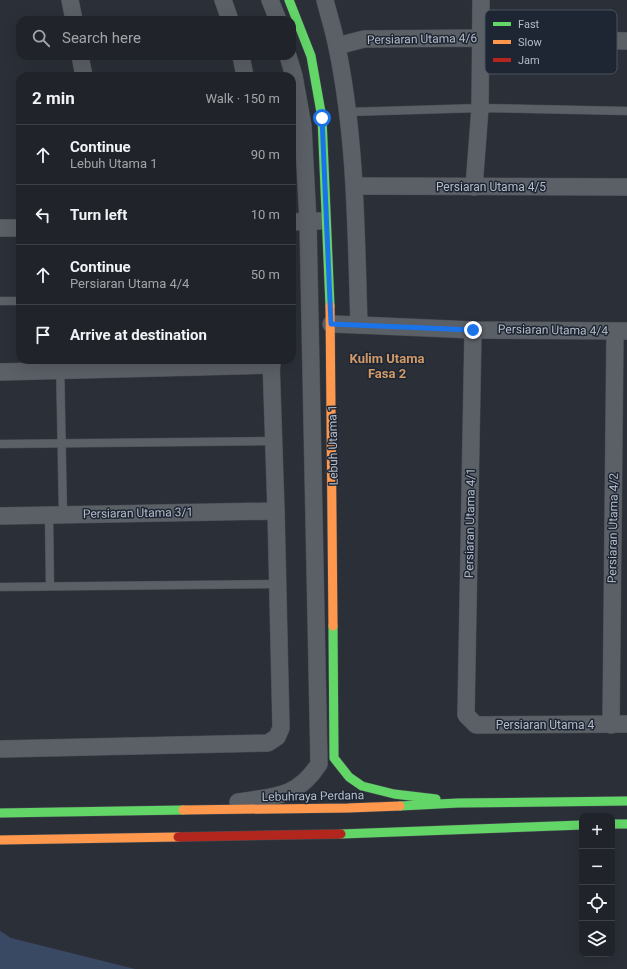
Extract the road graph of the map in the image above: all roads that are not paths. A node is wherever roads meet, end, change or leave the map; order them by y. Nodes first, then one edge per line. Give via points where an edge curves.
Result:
1 (70, 0) edge
2 (224, 0) edge
3 (270, 0) edge
4 (289, 0) edge
5 (325, 0) edge
6 (481, 0) edge
7 (73, 16) edge
8 (229, 16) edge
9 (276, 16) edge
10 (295, 16) edge
11 (296, 18) edge
12 (481, 38) junction
13 (485, 38) edge
14 (617, 41) edge
15 (627, 41) edge
16 (337, 46) junction
17 (81, 60) edge
18 (242, 60) edge
19 (289, 60) edge
20 (83, 72) edge
21 (244, 72) edge
22 (293, 72) edge
23 (296, 87) edge
24 (480, 108) junction
25 (627, 111) edge
26 (348, 112) junction
27 (355, 186) junction
28 (474, 187) junction
29 (627, 187) edge
30 (327, 221) junction
31 (300, 222) edge
32 (0, 228) edge
33 (16, 228) edge
34 (0, 301) edge
35 (16, 301) edge
36 (331, 324) junction
37 (359, 325) junction
38 (473, 330) junction
39 (621, 331) edge
40 (166, 364) edge
41 (271, 364) edge
42 (61, 366) edge
43 (0, 372) edge
44 (274, 441) junction
45 (62, 443) junction
46 (0, 444) edge
47 (276, 511) junction
48 (56, 515) junction
49 (0, 516) edge
50 (277, 584) junction
51 (50, 586) junction
52 (0, 587) edge
53 (466, 716) joint
54 (619, 724) edge
55 (0, 749) edge
56 (627, 801) edge
57 (458, 802) junction
58 (187, 810) junction
59 (0, 813) edge
60 (615, 824) edge
61 (627, 824) edge
62 (579, 825) edge
63 (0, 840) edge

1 - 7 street
2 - 8 street
3 - 9 street
4 - 10 main road, Lebuh Utama 1
5 - 16 street
6 - 12 street
11 - 30 main road, Lebuh Utama 1 via 311,56 322,118
12 - 13 street, Persiaran Utama 4/6
12 - 16 street, Persiaran Utama 4/6 via 364,39
12 - 24 street
14 - 15 street, Persiaran Utama 4/6
16 - 26 street
17 - 20 street
18 - 21 street
19 - 22 street, Lebuh Utama 1
23 - 31 street, Lebuh Utama 1 via 303,126
24 - 25 lane
24 - 26 lane
24 - 28 street
26 - 27 street
27 - 28 street, Persiaran Utama 4/5
27 - 37 street
28 - 29 street, Persiaran Utama 4/5
30 - 31 street
30 - 36 main road, Lebuh Utama 1
31 - 58 street, Lebuh Utama 1 via 317,632 319,764 304,784 281,795
32 - 33 street
34 - 35 lane
36 - 37 street, Persiaran Utama 4/4
36 - 57 main road, Lebuh Utama 1 via 334,758 355,782 370,789
37 - 38 street, Persiaran Utama 4/4
38 - 39 street, Persiaran Utama 4/4
38 - 53 street, Persiaran Utama 4/1
39 - 54 street, Persiaran Utama 4/2
40 - 42 street
41 - 44 street
42 - 43 street
42 - 45 lane
44 - 45 lane
44 - 47 street
45 - 46 lane
45 - 48 lane
47 - 48 street, Persiaran Utama 3/1
47 - 50 street
48 - 49 street, Persiaran Utama 3/1
48 - 51 lane
50 - 51 lane
50 - 55 street via 281,728 277,737 268,742
51 - 52 lane
53 - 54 street, Persiaran Utama 4 via 476,725
56 - 57 main road, Lebuhraya Perdana
57 - 58 main road, Lebuhraya Perdana via 348,808
58 - 59 main road, Lebuhraya Perdana
60 - 61 main road
62 - 63 main road via 338,834

